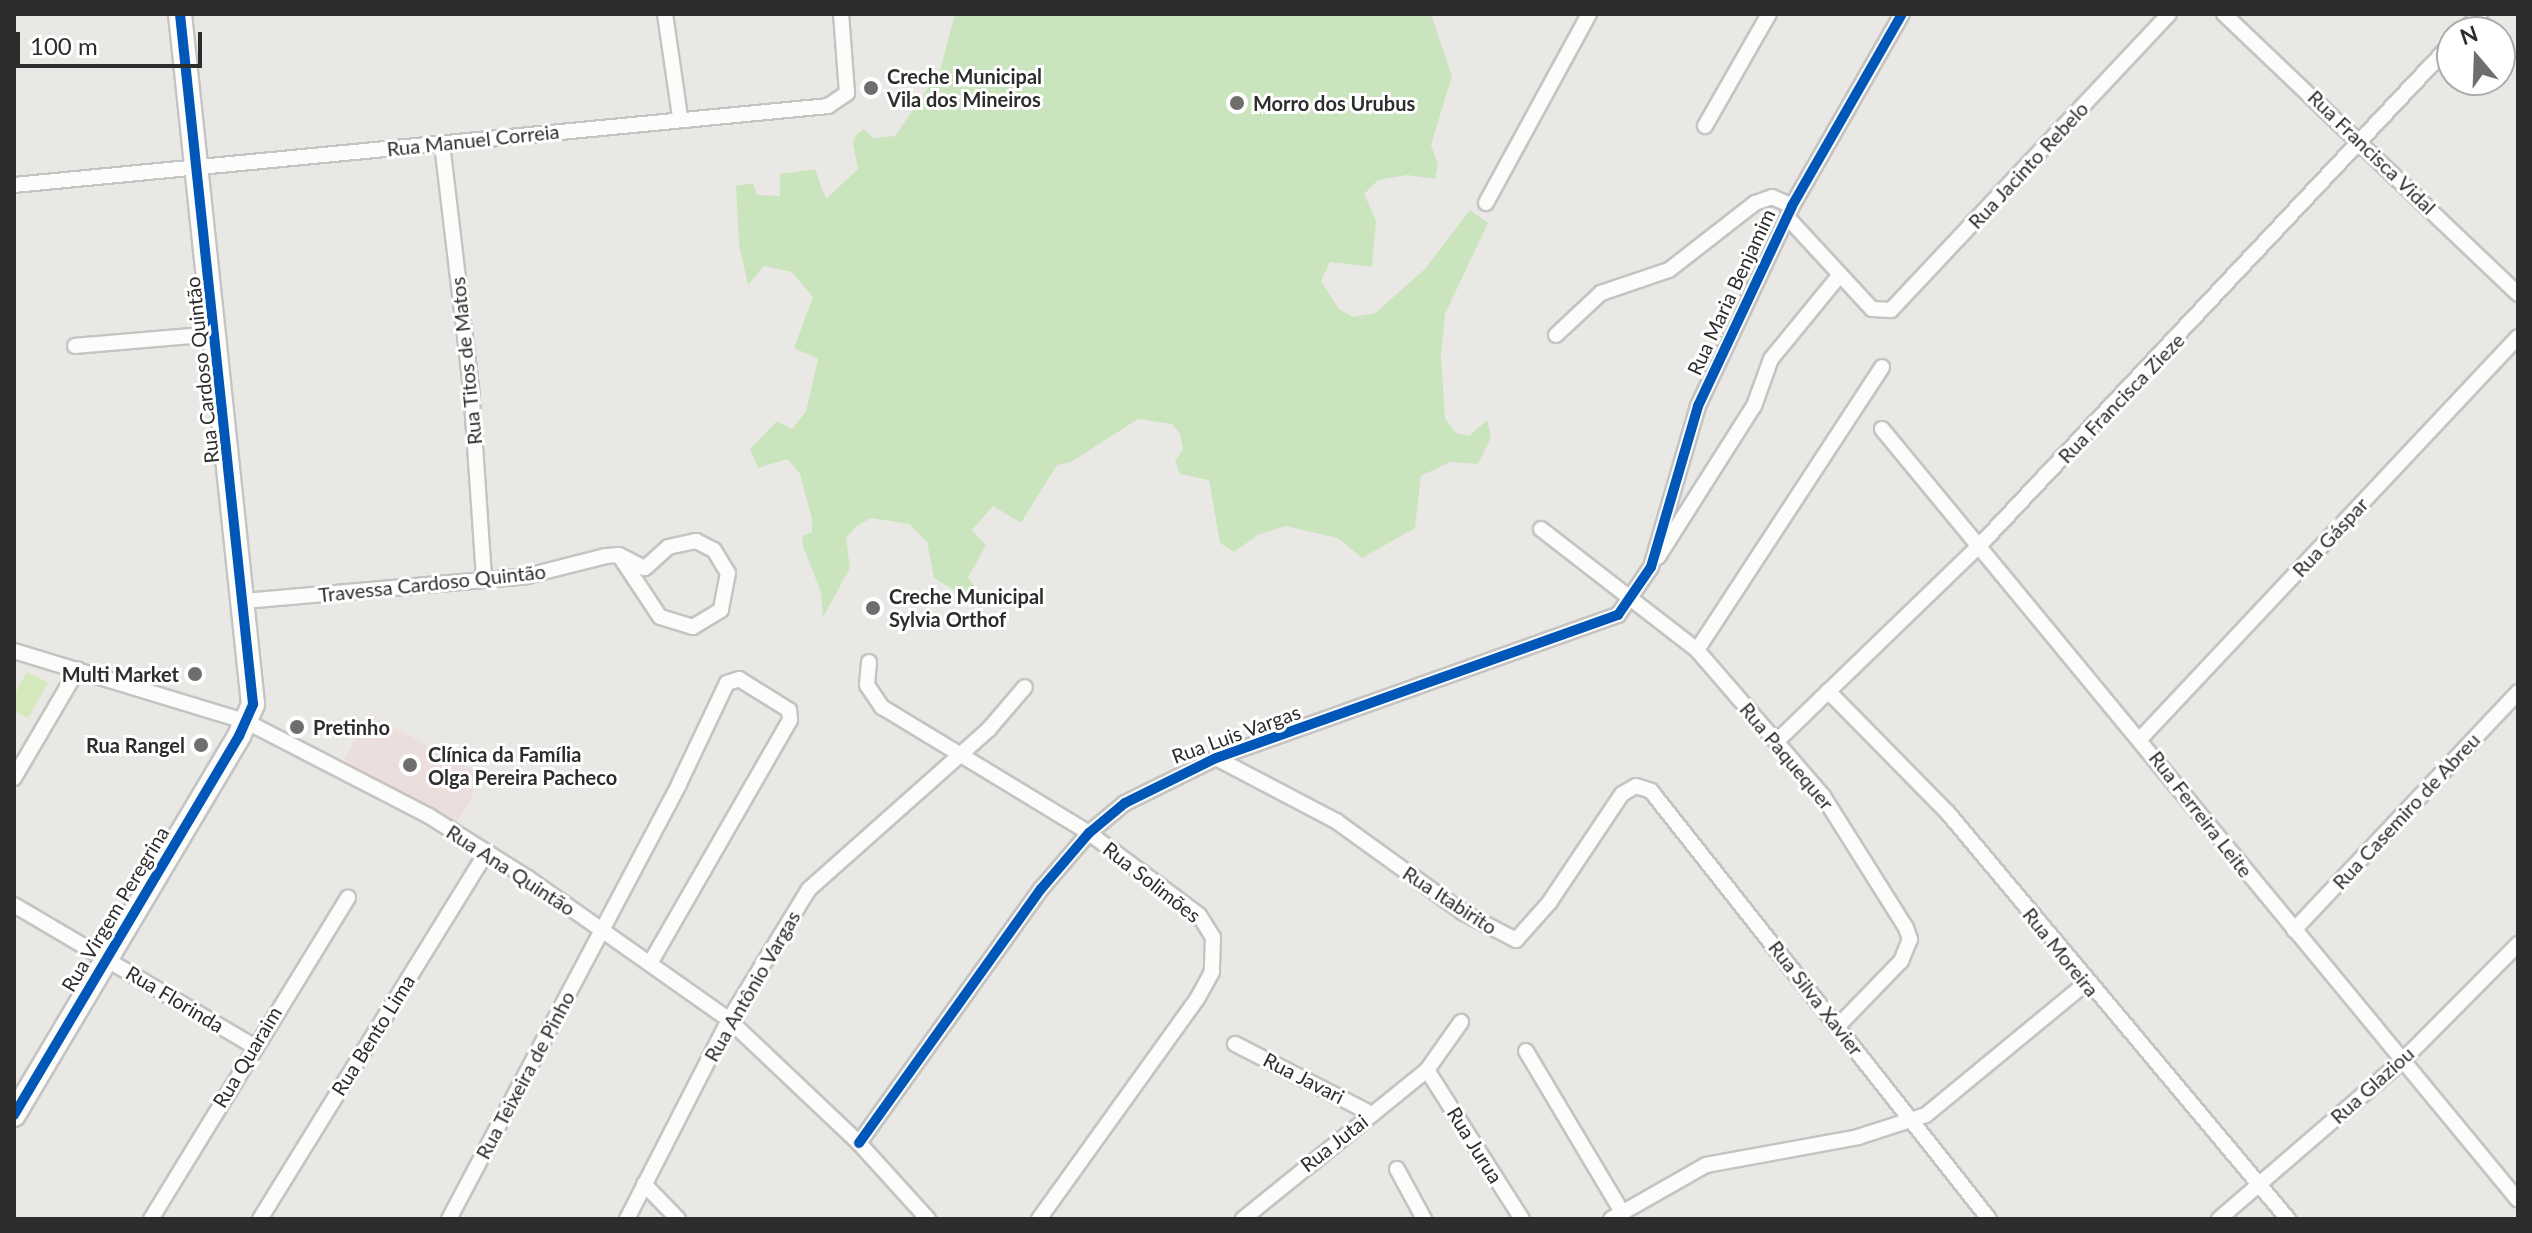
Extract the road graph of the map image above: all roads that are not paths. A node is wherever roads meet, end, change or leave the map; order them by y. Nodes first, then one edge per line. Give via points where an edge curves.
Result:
1 (180, 14) edge
2 (665, 14) edge
3 (841, 14) edge
4 (1589, 14) edge
5 (1769, 14) edge
6 (1902, 14) edge
7 (2169, 14) edge
8 (2224, 14) edge
9 (2436, 60) edge
10 (680, 117) junction
11 (1705, 126) dead end
12 (2361, 140) junction
13 (442, 144) junction
14 (198, 167) junction
15 (14, 185) edge
16 (1486, 203) dead end
17 (1790, 212) junction
18 (1838, 277) junction
19 (2518, 294) edge
20 (216, 334) junction
21 (1556, 335) dead end
22 (2518, 337) edge
23 (75, 346) dead end
24 (1882, 367) dead end
25 (1882, 429) dead end
26 (1541, 529) dead end
27 (1979, 546) junction
28 (619, 555) junction
29 (1651, 567) junction
30 (484, 579) junction
31 (244, 601) junction
32 (1629, 601) junction
33 (1697, 650) junction
34 (14, 651) edge
35 (869, 662) dead end
36 (78, 669) junction
37 (1025, 687) dead end
38 (1828, 691) junction
39 (2518, 692) edge
40 (247, 722) junction
41 (2141, 738) junction
42 (1778, 740) junction
43 (958, 757) junction
44 (1216, 758) junction
45 (14, 777) edge
46 (1636, 786) joint
47 (1089, 833) junction
48 (487, 852) junction
49 (348, 898) dead end
50 (14, 905) edge
51 (2294, 930) junction
52 (602, 931) junction
53 (2518, 944) edge
54 (106, 958) junction
55 (650, 963) junction
56 (2086, 983) junction
57 (729, 1020) junction
58 (1461, 1022) dead end
59 (1838, 1026) junction
60 (1235, 1044) dead end
61 (253, 1046) junction
62 (1526, 1051) dead end
63 (2402, 1061) junction
64 (1427, 1070) junction
65 (1372, 1114) junction
66 (14, 1115) edge
67 (1913, 1122) junction
68 (859, 1143) junction
69 (1397, 1169) dead end
70 (644, 1184) junction
71 (2259, 1184) junction
72 (2518, 1200) edge
73 (1616, 1215) edge
74 (151, 1219) edge
75 (260, 1219) edge
76 (449, 1219) edge
77 (627, 1219) edge
78 (678, 1219) edge
79 (928, 1219) edge
80 (1039, 1219) edge
81 (1243, 1219) edge
82 (1424, 1219) edge
83 (1522, 1219) edge
84 (1989, 1219) edge
85 (2219, 1219) edge
86 (2288, 1219) edge

1 - 14 street, Rua Cardoso Quintão
2 - 10 street
3 - 10 street, Rua Manuel Correia via 847,86 839,103
4 - 16 street
5 - 11 street
6 - 17 street, Rua Maria Benjamim
7 - 18 street, Rua Jacinto Rebelo via 1885,312 1872,309
8 - 12 street, Rua Francisca Vidal
9 - 12 street, Rua Francisca Zieze
10 - 13 street, Rua Manuel Correia
12 - 19 street, Rua Francisca Vidal
12 - 27 street, Rua Francisca Zieze
13 - 14 street, Rua Manuel Correia
13 - 30 street, Rua Titos de Matos via 471,387
14 - 15 street, Rua Manuel Correia
14 - 20 street, Rua Cardoso Quintão
17 - 18 street
17 - 21 street via 1772,197 1755,203 1669,270 1601,293
17 - 29 street, Rua Maria Benjamim via 1698,406
18 - 29 street via 1779,346 1754,406
20 - 23 street
20 - 31 street, Rua Cardoso Quintão
22 - 41 street, Rua Gáspar
24 - 33 street
25 - 27 street, Rua Ferreira Leite
26 - 32 street, Rua Paquequer
27 - 38 street, Rua Francisca Zieze
27 - 41 street, Rua Ferreira Leite
28 - 28 street, Travessa Cardoso Quintão via 645,568 682,541 714,550 728,573 721,610 693,627 660,617
28 - 30 street, Travessa Cardoso Quintão via 527,576
29 - 32 street, Rua Maria Benjamim
30 - 31 street, Travessa Cardoso Quintão
31 - 40 street, Rua Cardoso Quintão via 253,685
32 - 33 street, Rua Paquequer
32 - 44 street, Rua Luis Vargas via 1600,624
33 - 42 street, Rua Paquequer
34 - 36 street, Rua Ana Quintão
35 - 43 street, Rua Solimões via 867,685 882,707
36 - 40 street, Rua Ana Quintão
36 - 45 street
37 - 43 street, Rua Antônio Vargas
38 - 42 street, Rua Francisca Zieze
38 - 56 street, Rua Moreira via 1948,813
39 - 51 street, Rua Casemiro de Abreu
40 - 48 street, Rua Ana Quintão via 395,797
40 - 54 street, Rua Virgem Peregrina
41 - 51 street, Rua Ferreira Leite
42 - 59 street, Rua Paquequer via 1843,824 1910,939 1901,961
43 - 47 street, Rua Solimões
43 - 57 street, Rua Antônio Vargas via 809,889
44 - 46 street, Rua Itabirito via 1336,821 1462,912 1516,940 1549,903 1622,794
44 - 47 street, Rua Luis Vargas via 1138,795
46 - 59 street, Rua Silva Xavier via 1651,791
47 - 68 street, Rua Luis Vargas via 1041,889
47 - 80 street, Rua Solimões via 1199,915 1213,937 1215,955 1197,999
48 - 52 street, Rua Ana Quintão
48 - 75 street, Rua Bento Lima
49 - 61 street, Rua Quaraim
50 - 54 street, Rua Florinda
51 - 63 street, Rua Ferreira Leite
52 - 55 street, Rua Ana Quintão
52 - 55 street, Rua Teixeira de Pinho via 727,683 739,679 789,710 790,720 757,785
52 - 76 street, Rua Teixeira de Pinho
53 - 63 street, Rua Glaziou
54 - 61 street, Rua Florinda
54 - 66 street, Rua Virgem Peregrina
55 - 57 street, Rua Ana Quintão
56 - 67 street via 1938,1108
56 - 71 street, Rua Moreira
57 - 68 street, Rua Ana Quintão
57 - 70 street, Rua Antônio Vargas
58 - 64 street, Rua Jutai
59 - 67 street, Rua Silva Xavier
60 - 65 street, Rua Javari
61 - 74 street, Rua Quaraim
62 - 73 street
63 - 71 street, Rua Glaziou
63 - 72 street, Rua Ferreira Leite
64 - 65 street, Rua Jutai
64 - 83 street, Rua Jurua
65 - 81 street, Rua Jutai
67 - 73 street via 1706,1165
67 - 84 street, Rua Silva Xavier
68 - 79 street, Rua Ana Quintão
69 - 82 street
70 - 77 street, Rua Antônio Vargas
70 - 78 street
71 - 85 street, Rua Glaziou
71 - 86 street, Rua Moreira

